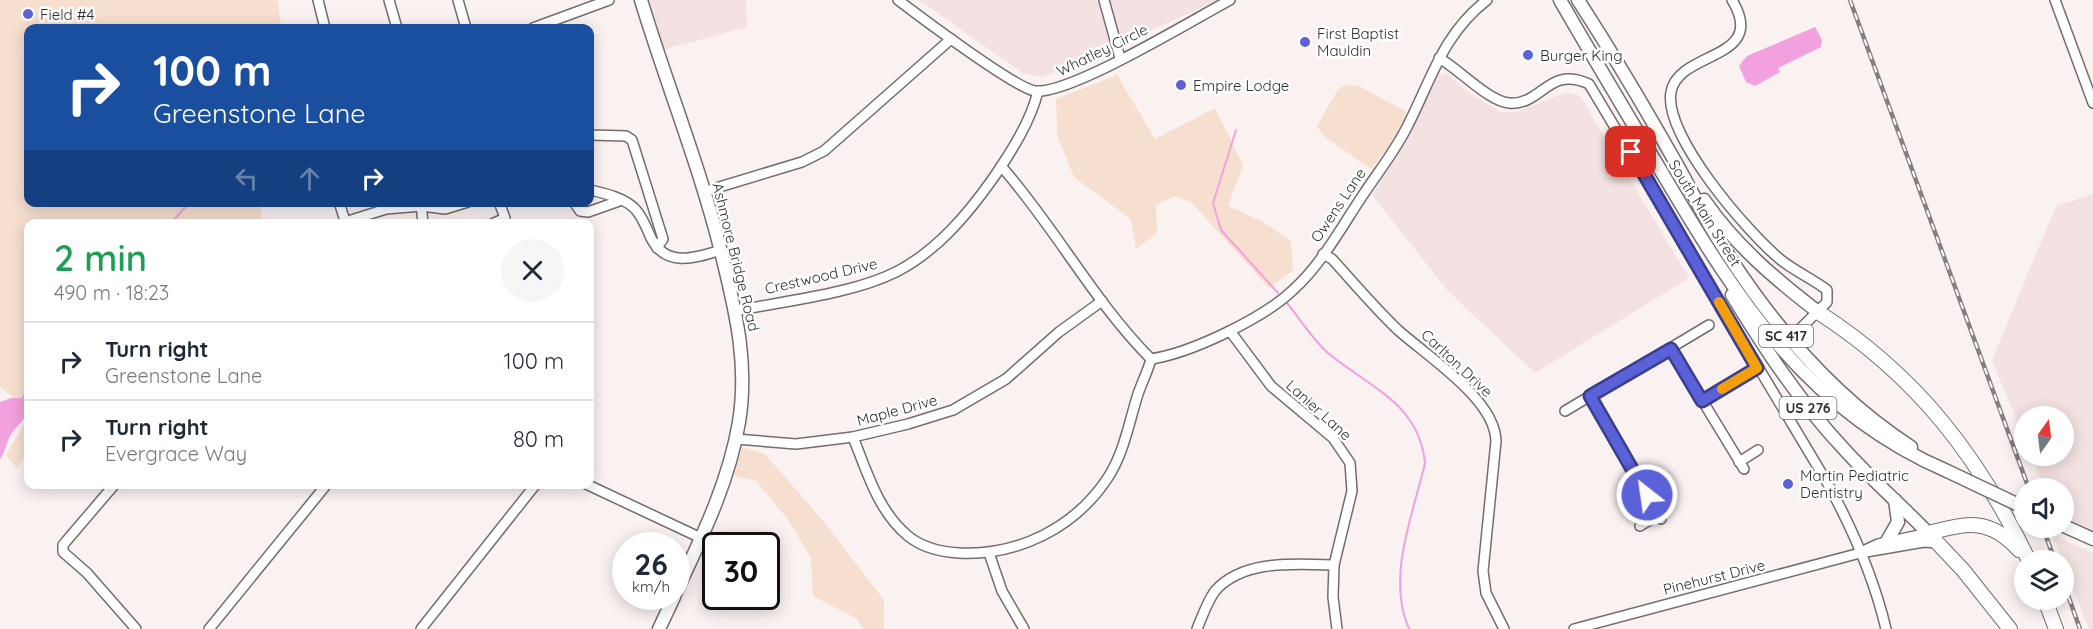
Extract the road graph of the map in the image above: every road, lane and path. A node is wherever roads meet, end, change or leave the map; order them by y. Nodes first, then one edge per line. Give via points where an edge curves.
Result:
1 (318, 0) edge
2 (388, 0) edge
3 (458, 0) edge
4 (609, 0) edge
5 (641, 0) edge
6 (898, 0) edge
7 (1104, 0) edge
8 (1230, 0) edge
9 (1487, 0) edge
10 (1560, 0) edge
11 (1578, 0) edge
12 (1732, 0) edge
13 (2055, 0) edge
14 (592, 3) edge
15 (324, 24) edge
16 (396, 24) edge
17 (465, 24) edge
18 (542, 24) edge
19 (951, 39) junction
20 (1120, 58) junction
21 (1439, 58) junction
22 (1038, 92) junction
23 (2093, 103) edge
24 (594, 135) edge
25 (1673, 158) junction
26 (1001, 166) junction
27 (594, 191) edge
28 (705, 191) junction
29 (622, 200) junction
30 (400, 207) edge
31 (436, 207) edge
32 (452, 207) edge
33 (577, 207) edge
34 (357, 219) edge
35 (657, 248) junction
36 (721, 250) junction
37 (1323, 254) junction
38 (1715, 262) junction
39 (1102, 301) junction
40 (735, 311) junction
41 (1818, 312) junction
42 (1709, 325) dead end
43 (1230, 331) junction
44 (1784, 344) junction
45 (1671, 349) junction
46 (1151, 360) junction
47 (1757, 368) junction
48 (1590, 396) junction
49 (1702, 401) junction
50 (1565, 411) dead end
51 (853, 437) junction
52 (736, 439) junction
53 (1758, 450) dead end
54 (594, 488) edge
55 (111, 489) edge
56 (323, 489) edge
57 (532, 489) edge
58 (1895, 500) junction
59 (2014, 503) edge
60 (1640, 525) dead end
61 (2074, 530) edge
62 (701, 538) junction
63 (1933, 538) junction
64 (2093, 539) edge
65 (1887, 541) junction
66 (2019, 550) edge
67 (2023, 550) edge
68 (989, 553) junction
69 (1860, 553) junction
70 (690, 562) edge
71 (1334, 565) junction
72 (668, 610) edge
73 (2049, 610) edge
74 (136, 629) edge
75 (209, 629) edge
76 (420, 629) edge
77 (659, 629) edge
78 (1024, 629) edge
79 (1197, 629) edge
80 (1337, 629) edge
81 (1504, 629) edge
82 (1574, 629) edge
83 (1886, 629) edge
84 (2010, 629) edge
85 (2056, 629) edge

1 - 15 street
2 - 16 street
3 - 17 street
4 - 14 street
5 - 28 main road, Ashmore Bridge Road
6 - 19 street
7 - 20 street
8 - 20 street, Whatley Circle
9 - 21 street, Owens Lane via 1460,24
10 - 38 main road, South Main Street / US 276
11 - 25 main road, South Main Street
12 - 41 street via 1741,21 1738,35 1728,47 1677,80 1670,94 1671,111 1702,169 1739,219 1782,261 1827,290 1827,302
13 - 23 street
14 - 18 street
19 - 22 street via 1015,82
19 - 28 street via 824,151 802,162
20 - 22 street, Whatley Circle via 1068,84
21 - 37 street, Owens Lane via 1402,136
21 - 47 street via 1506,102 1521,101 1570,76 1589,84
22 - 26 street, Crestwood Drive via 1034,107
24 - 35 street via 626,136 632,140 663,239
25 - 41 main road via 1744,250
25 - 44 main road, South Main Street / SC 417
26 - 39 street via 1024,191
26 - 40 street, Crestwood Drive via 959,223 896,272 855,287
27 - 29 street
28 - 36 main road, Ashmore Bridge Road
29 - 33 street via 588,212
29 - 35 street via 635,208
30 - 34 street
31 - 32 street
35 - 36 street via 684,260
36 - 40 main road, Ashmore Bridge Road
37 - 43 street, Owens Lane via 1293,290
37 - 81 street, Carlton Drive via 1398,330 1471,394 1493,421 1496,441 1483,571 1486,593
38 - 44 main road, South Main Street / SC 417
38 - 58 main road, US 276 via 1746,317 1806,405 1842,448
39 - 46 street
39 - 51 street, Maple Drive via 976,399 930,418
40 - 52 main road, Ashmore Bridge Road via 743,373
41 - 44 street
41 - 67 highway via 1887,363 1931,409 1984,476
42 - 45 street
43 - 46 street, Owens Lane via 1188,351
43 - 71 street, Lanier Lane via 1271,386 1333,438 1350,463 1352,491
44 - 59 main road, South Main Street / SC 417, bridge via 1810,381 1892,445
45 - 48 street
45 - 49 street
46 - 68 street via 1118,457 1098,490 1078,512 1053,530 1031,542
47 - 49 street
47 - 69 street via 1828,484
48 - 50 street
48 - 60 street via 1660,517
49 - 53 street via 1741,466
51 - 52 street, Maple Drive via 796,444
51 - 68 street via 881,502 907,535 936,550
52 - 62 main road, Ashmore Bridge Road
54 - 62 street
55 - 74 street via 63,545 63,552
56 - 75 street
57 - 76 street
58 - 63 main road, US 276
58 - 65 main road via 1898,522
61 - 64 main road
62 - 70 main road, Ashmore Bridge Road
63 - 65 street, Pinehurst Drive
63 - 66 highway via 1967,524 1987,526
63 - 69 street, Pinehurst Drive
63 - 84 highway, US 276
65 - 69 street, Pinehurst Drive
68 - 78 street via 1002,591
69 - 82 street, Pinehurst Drive
69 - 83 street
71 - 79 street via 1270,566 1235,577 1213,595
71 - 80 street, Lanier Lane
72 - 77 main road
73 - 85 highway

